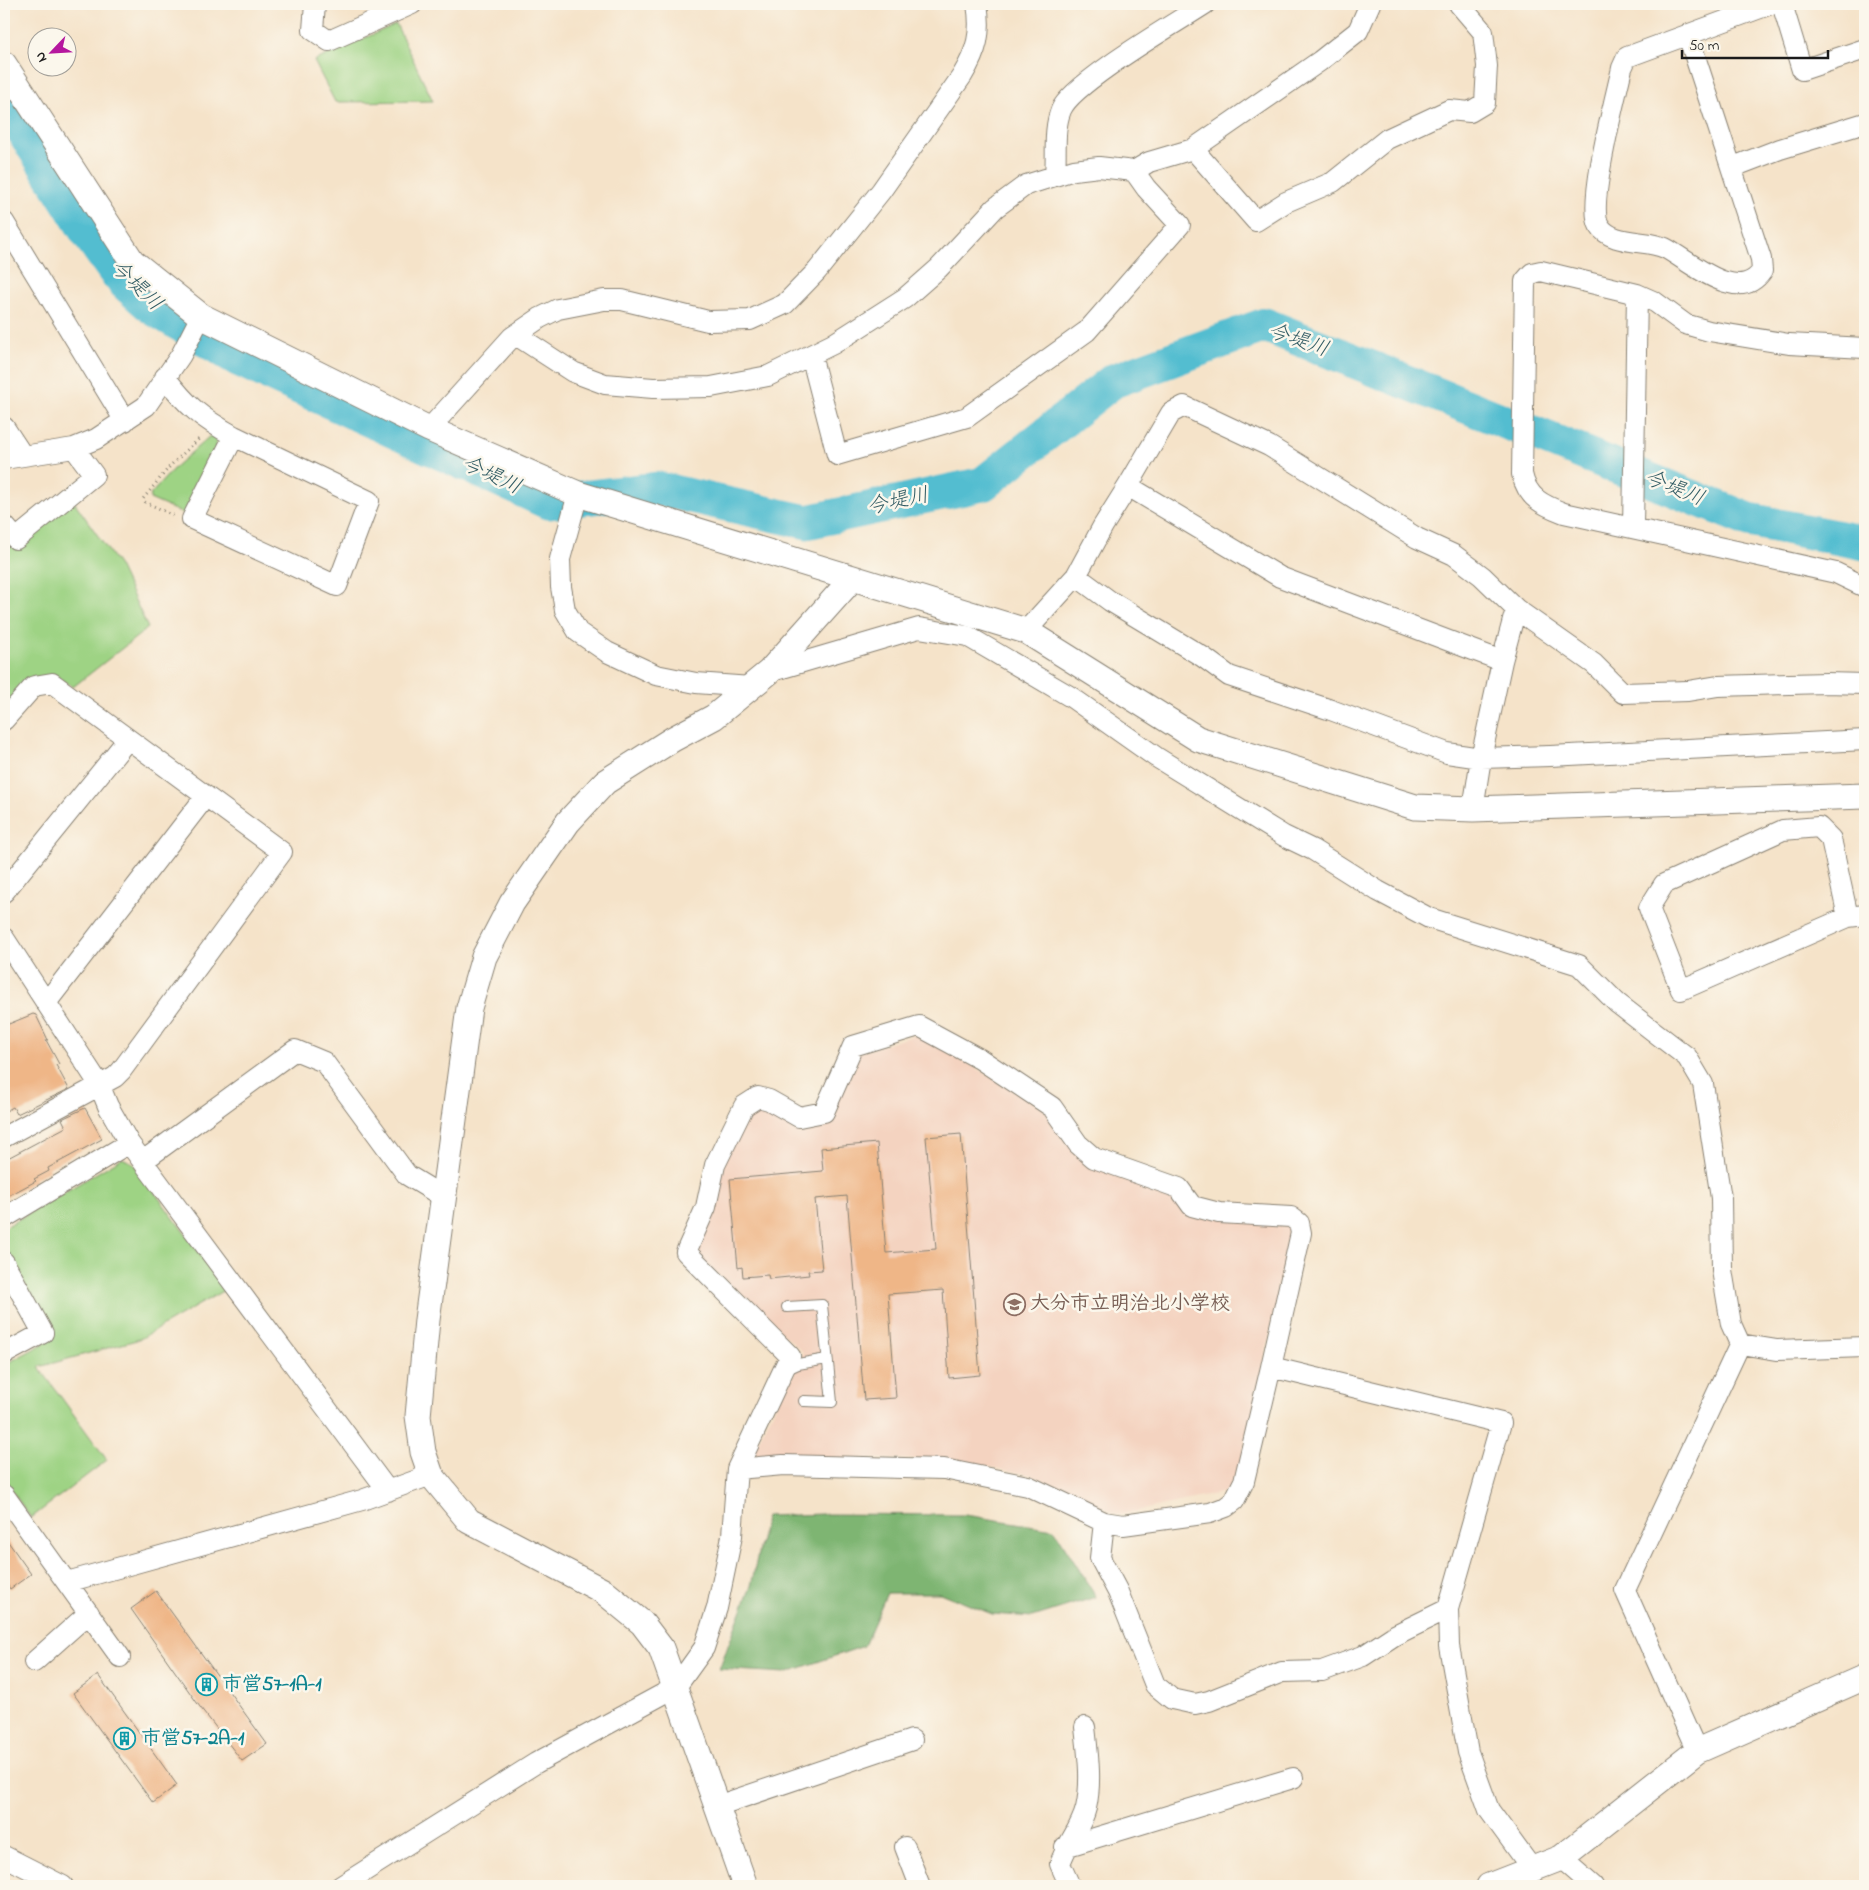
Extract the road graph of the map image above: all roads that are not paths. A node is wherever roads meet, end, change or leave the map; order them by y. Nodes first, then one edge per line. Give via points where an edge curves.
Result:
1 (315, 4) edge
2 (412, 4) edge
3 (977, 4) edge
4 (1205, 4) edge
5 (1370, 4) edge
6 (1459, 4) edge
7 (1771, 4) edge
8 (1782, 4) edge
9 (1688, 36) junction
10 (1865, 49) edge
11 (4, 64) edge
12 (1865, 123) edge
13 (1193, 149) junction
14 (1733, 167) junction
15 (1134, 171) junction
16 (1055, 174) junction
17 (4, 222) edge
18 (1637, 294) junction
19 (198, 322) junction
20 (516, 335) junction
21 (1865, 348) edge
22 (811, 355) junction
23 (165, 377) junction
24 (125, 421) junction
25 (4, 427) edge
26 (429, 429) junction
27 (234, 436) junction
28 (74, 448) junction
29 (13, 458) edge
30 (1128, 486) junction
31 (578, 494) junction
32 (4, 525) edge
33 (1633, 527) junction
34 (1076, 576) junction
35 (852, 579) junction
36 (1865, 587) edge
37 (1516, 609) junction
38 (1026, 631) junction
39 (1502, 661) junction
40 (760, 679) junction
41 (1865, 684) edge
42 (4, 720) edge
43 (128, 739) junction
44 (1865, 740) edge
45 (1481, 758) junction
46 (206, 796) junction
47 (1865, 796) edge
48 (1473, 809) junction
49 (4, 892) edge
50 (1857, 916) edge
51 (4, 938) edge
52 (46, 1003) junction
53 (99, 1084) junction
54 (4, 1137) edge
55 (129, 1142) junction
56 (143, 1161) junction
57 (445, 1198) junction
58 (4, 1218) edge
59 (4, 1262) edge
60 (787, 1307) dead end
61 (1740, 1344) junction
62 (1865, 1347) edge
63 (4, 1354) edge
64 (827, 1359) junction
65 (1271, 1367) junction
66 (782, 1372) junction
67 (804, 1401) dead end
68 (737, 1469) junction
69 (432, 1475) junction
70 (388, 1492) junction
71 (4, 1495) edge
72 (1104, 1522) junction
73 (67, 1582) junction
74 (1448, 1609) junction
75 (89, 1613) junction
76 (120, 1657) dead end
77 (34, 1662) dead end
78 (1865, 1677) edge
79 (676, 1687) junction
80 (1085, 1728) dead end
81 (912, 1740) dead end
82 (1697, 1751) junction
83 (1293, 1778) dead end
84 (717, 1806) junction
85 (905, 1847) dead end
86 (1065, 1847) junction
87 (4, 1856) edge
88 (1561, 1858) junction
89 (1532, 1869) junction
90 (63, 1886) edge
91 (341, 1886) edge
92 (745, 1886) edge
93 (920, 1886) edge
94 (1070, 1886) edge
95 (1489, 1886) edge
96 (1593, 1886) edge

1 - 2 street via 312,30 329,41
3 - 20 street via 981,26 974,57 962,76 881,191 817,271 785,304 750,320 708,322 622,300 604,300 558,309
4 - 16 street via 1109,66 1076,92 1062,108 1056,130
5 - 13 street via 1358,31
6 - 13 street via 1483,32 1487,66 1485,103 1470,112 1449,110 1387,139 1333,182 1286,202 1256,221
7 - 9 street
8 - 10 street via 1802,70
9 - 14 street
9 - 14 street via 1627,57 1624,61 1598,184 1595,211 1598,224 1612,236 1664,248 1712,277 1737,284 1751,281 1762,271 1761,258
11 - 19 street via 132,261
12 - 14 street
13 - 15 street via 1149,162
15 - 16 street via 1099,167
15 - 22 street via 1180,225 1087,331 968,416 837,455
16 - 22 street via 1026,185 995,208 939,268 905,298
17 - 24 street
18 - 21 street via 1655,302 1685,324 1709,331 1789,344
18 - 33 street
18 - 33 street via 1541,271 1528,277 1524,294 1522,474 1528,491 1545,506 1564,513
19 - 23 street
19 - 26 street
20 - 22 street via 573,372 605,384 653,388 711,387 768,376
20 - 26 street
23 - 24 street via 146,406
23 - 27 street via 188,407
24 - 28 street
25 - 29 street
26 - 31 street
27 - 27 street via 192,519 337,586 369,501
28 - 29 street
28 - 32 street via 94,475 16,539
30 - 34 street
30 - 37 street via 1171,413 1184,406 1269,446 1417,538 1454,555 1482,576
30 - 39 street via 1280,577
31 - 35 street
31 - 40 street via 560,560 565,610 578,632 607,652 656,675 696,683
33 - 36 street via 1836,574
34 - 38 street
34 - 45 street via 1229,676 1447,753
35 - 38 street
35 - 40 street
37 - 39 street
37 - 41 street via 1594,664 1623,693 1680,692 1718,686
38 - 48 street via 1198,739 1415,808
39 - 45 street
40 - 57 street via 714,717 605,782 568,822 512,904 484,957 469,1008
40 - 61 street via 919,628 967,636 1071,697 1156,757 1252,817 1387,896 1429,918 1579,965 1617,1003 1687,1058 1703,1084 1721,1198 1722,1270 1731,1324
42 - 43 street via 34,686 52,683
43 - 46 street
43 - 49 street
44 - 45 street
45 - 48 street
46 - 52 street
46 - 53 street via 282,852 121,1071
47 - 48 street
50 - 50 street via 1681,990 1649,908 1664,884 1783,830 1819,827 1832,839
51 - 52 street
52 - 53 street
53 - 54 street
53 - 55 street
55 - 56 street
55 - 58 street
56 - 57 street via 295,1050 324,1062 407,1175
56 - 70 street
57 - 69 street via 427,1320 418,1416 423,1452
59 - 63 street via 43,1333
60 - 64 lane via 822,1305
61 - 62 street via 1777,1350
61 - 82 street via 1626,1590
64 - 66 lane via 798,1364
64 - 67 lane via 832,1402
65 - 66 street via 1301,1233 1299,1223 1292,1217 1219,1213 1192,1206 1179,1188 1094,1158 1078,1144 1052,1107 980,1060 919,1026 853,1046 824,1112 799,1117 758,1097 744,1106 715,1165 706,1207 686,1252 790,1356
65 - 72 street via 1244,1481 1234,1501 1210,1513 1123,1525
65 - 74 street via 1501,1423
66 - 68 street
68 - 72 street via 783,1465 944,1469 1028,1486
68 - 79 street via 732,1536 717,1608 704,1648
69 - 70 street
69 - 79 street via 470,1521 603,1591 642,1623 661,1648
70 - 73 street
71 - 73 street
72 - 74 street via 1100,1558 1118,1592 1155,1685 1172,1699 1195,1704 1209,1702 1282,1672 1322,1671 1363,1656 1395,1635
73 - 75 street
74 - 89 street via 1449,1646 1468,1752 1489,1810
75 - 76 street
75 - 77 street
78 - 82 street
79 - 84 street
79 - 91 street via 536,1763
80 - 86 street via 1090,1779 1086,1809
81 - 84 street
82 - 88 street
83 - 86 street
84 - 92 street
85 - 93 street
86 - 94 street via 1060,1864
87 - 90 street
88 - 89 street
88 - 96 street
89 - 95 street

